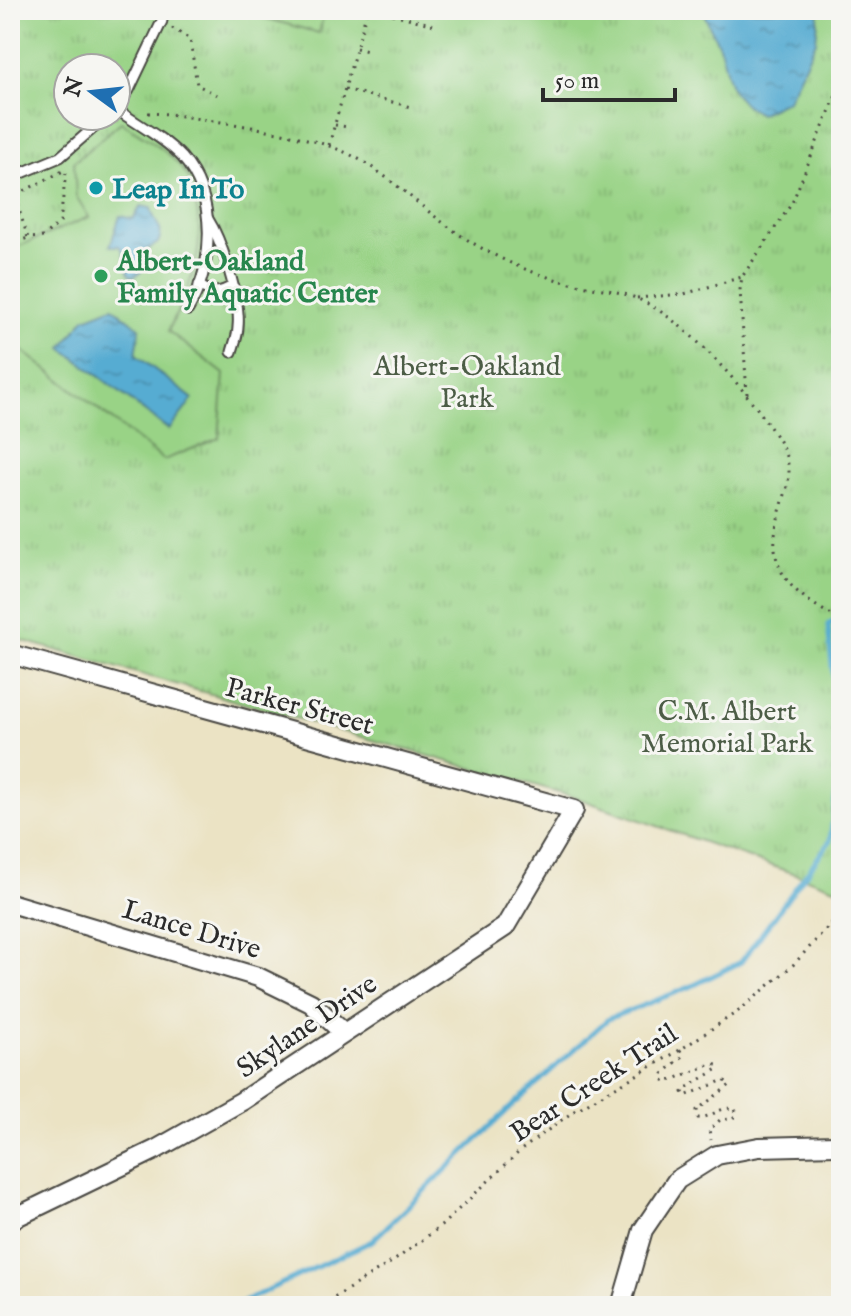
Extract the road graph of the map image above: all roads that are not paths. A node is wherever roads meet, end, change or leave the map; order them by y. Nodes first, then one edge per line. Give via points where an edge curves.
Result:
1 (162, 21) road end
2 (132, 84) edge
3 (132, 120) edge
4 (89, 132) edge
5 (10, 178) edge
6 (208, 219) junction
7 (199, 285) junction
8 (232, 286) junction
9 (188, 310) dead end
10 (232, 352) dead end
11 (10, 654) edge
12 (574, 810) joint
13 (10, 903) edge
14 (344, 1033) junction
15 (836, 1145) dead end
16 (10, 1220) edge
17 (621, 1306) edge

1 - 2 lane
3 - 6 lane via 180,155 202,191
4 - 5 lane via 60,157
6 - 7 lane
6 - 8 lane
7 - 8 lane via 213,292
7 - 9 lane
8 - 10 lane via 239,326
11 - 12 street, Parker Street
12 - 14 street, Skylane Drive via 505,927
13 - 14 street, Lance Drive via 258,977 311,1003
14 - 16 street, Skylane Drive via 155,1150
15 - 17 street via 759,1147 717,1155 677,1180 643,1230

